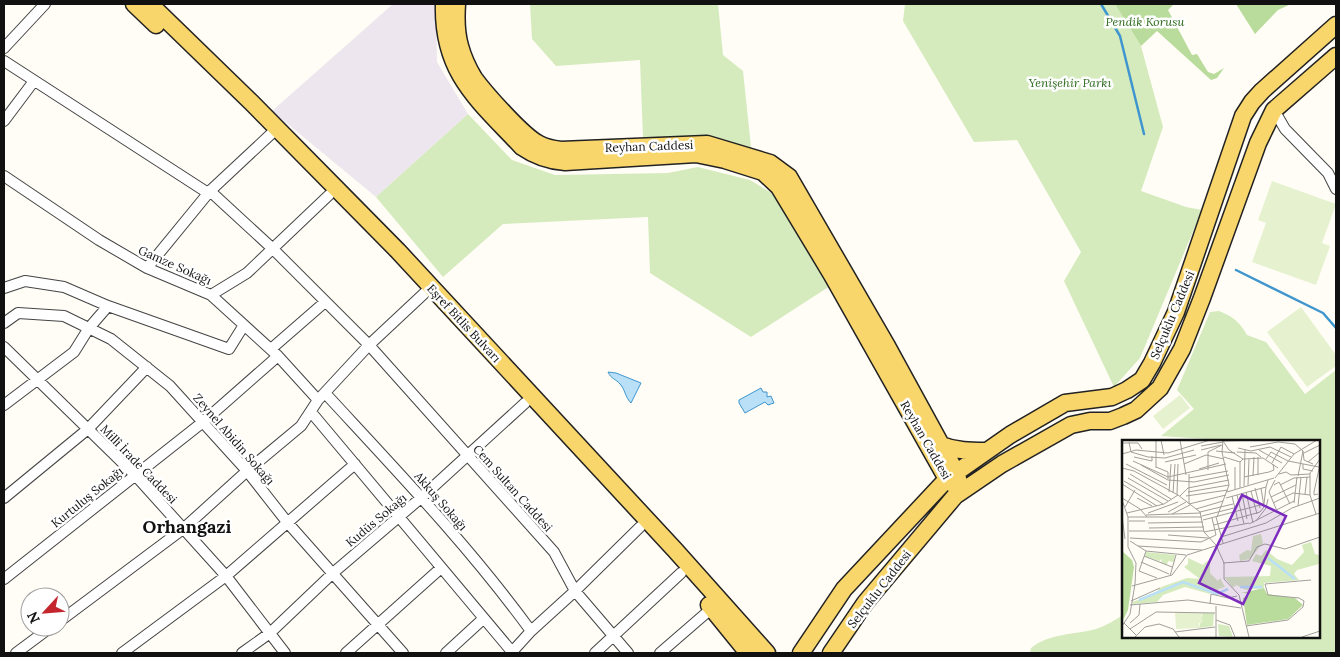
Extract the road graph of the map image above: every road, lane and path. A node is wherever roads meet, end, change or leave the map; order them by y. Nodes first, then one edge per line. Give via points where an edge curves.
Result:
1 (45, 4) edge
2 (134, 4) edge
3 (150, 4) edge
4 (444, 4) edge
5 (456, 4) edge
6 (1336, 25) edge
7 (4, 48) edge
8 (1336, 56) edge
9 (4, 61) edge
10 (34, 80) junction
11 (1274, 110) junction
12 (4, 121) edge
13 (270, 134) junction
14 (4, 176) edge
15 (1336, 189) edge
16 (209, 192) junction
17 (329, 195) junction
18 (272, 249) junction
19 (147, 268) junction
20 (4, 288) edge
21 (427, 290) junction
22 (211, 295) junction
23 (325, 302) junction
24 (108, 306) junction
25 (4, 323) edge
26 (244, 325) junction
27 (89, 328) junction
28 (369, 345) junction
29 (4, 347) edge
30 (274, 352) junction
31 (147, 367) junction
32 (37, 380) junction
33 (322, 396) junction
34 (525, 403) junction
35 (4, 405) edge
36 (311, 412) junction
37 (203, 422) junction
38 (88, 429) junction
39 (941, 445) junction
40 (986, 451) junction
41 (468, 456) junction
42 (355, 464) junction
43 (247, 471) junction
44 (135, 475) junction
45 (951, 475) junction
46 (961, 492) junction
47 (4, 498) edge
48 (422, 498) junction
49 (397, 517) junction
50 (287, 522) junction
51 (640, 527) junction
52 (183, 529) junction
53 (442, 568) junction
54 (332, 573) junction
55 (681, 573) junction
56 (226, 576) junction
57 (4, 579) edge
58 (575, 592) junction
59 (712, 608) junction
60 (70, 613) edge
61 (484, 619) junction
62 (379, 624) junction
63 (531, 631) junction
64 (270, 633) junction
65 (614, 636) junction
66 (38, 637) edge
67 (801, 651) edge
68 (16, 653) edge
69 (122, 653) edge
70 (242, 653) edge
71 (285, 653) edge
72 (346, 653) edge
73 (404, 653) edge
74 (446, 653) edge
75 (512, 653) edge
76 (595, 653) edge
77 (628, 653) edge
78 (660, 653) edge
79 (748, 653) edge
80 (766, 653) edge
81 (831, 653) edge

1 - 7 street
2 - 13 main road, Eşref Bitlis Bulvarı
3 - 21 main road, Eşref Bitlis Bulvarı via 252,103
4 - 45 main road, Reyhan Caddesi via 444,32 460,76 495,119 531,153 565,162 696,154 746,166 772,179 780,187
5 - 39 main road, Reyhan Caddesi via 456,28 466,64 522,132 538,143 561,150 707,144 770,162 789,177
6 - 40 main road, Selçuklu Caddesi via 1262,91 1243,116 1176,312 1142,380 1112,397 1065,403
8 - 11 main road, Selçuklu Caddesi
9 - 10 street, Cem Sultan Caddesi
10 - 12 street
10 - 16 street, Cem Sultan Caddesi
11 - 15 street via 1285,129 1328,173
11 - 46 main road, Selçuklu Caddesi via 1258,143 1182,349 1160,388 1136,410 1124,416 1110,421 1071,424
13 - 16 street
13 - 17 main road, Eşref Bitlis Bulvarı
14 - 19 street, Gamze Sokağı
16 - 18 street, Cem Sultan Caddesi
16 - 19 street
17 - 18 street
17 - 21 main road, Eşref Bitlis Bulvarı
18 - 22 street via 247,273
18 - 23 street, Cem Sultan Caddesi
19 - 22 street, Gamze Sokağı
20 - 24 street via 25,282 64,287
21 - 28 street
21 - 34 main road, Eşref Bitlis Bulvarı
21 - 80 main road, Eşref Bitlis Bulvarı via 675,550
22 - 26 street, Gamze Sokağı
23 - 28 street, Cem Sultan Caddesi
23 - 30 street, Kurtuluş Sokağı
24 - 26 street via 229,349
24 - 27 street
25 - 27 street, Zeynel Abidin Sokağı via 18,313 64,316
26 - 30 street, Gamze Sokağı
27 - 31 street, Zeynel Abidin Sokağı via 111,339
27 - 32 street via 74,352
28 - 33 street
28 - 41 street, Cem Sultan Caddesi
29 - 32 street, Millî İrade Caddesi
30 - 33 street, Gamze Sokağı
30 - 37 street, Kurtuluş Sokağı
31 - 37 street, Zeynel Abidin Sokağı via 170,386
31 - 38 street
32 - 35 street
32 - 38 street, Millî İrade Caddesi
33 - 36 street
33 - 48 street, Akkuş Sokağı
34 - 41 street, Kudüs Sokağı
34 - 51 main road, Eşref Bitlis Bulvarı
36 - 42 street
36 - 43 street via 301,426
37 - 43 street, Zeynel Abidin Sokağı
37 - 44 street, Kurtuluş Sokağı
38 - 44 street, Millî İrade Caddesi
38 - 47 street
39 - 40 main road
39 - 45 main road, Reyhan Caddesi
40 - 45 main road, Selçuklu Caddesi
41 - 48 street, Kudüs Sokağı
41 - 58 street, Cem Sultan Caddesi via 554,552
42 - 49 street
42 - 50 street
43 - 50 street, Zeynel Abidin Sokağı
43 - 52 street
44 - 52 street, Millî İrade Caddesi
44 - 57 street, Kurtuluş Sokağı
45 - 46 main road, Reyhan Caddesi
45 - 67 main road, Selçuklu Caddesi via 844,589
46 - 81 main road, Selçuklu Caddesi via 865,603
48 - 49 street, Kudüs Sokağı
48 - 63 street, Akkuş Sokağı via 498,586
49 - 53 street
49 - 54 street, Kudüs Sokağı
50 - 54 street, Zeynel Abidin Sokağı
50 - 56 street
51 - 55 main road, Eşref Bitlis Bulvarı
51 - 58 street
52 - 56 street, Millî İrade Caddesi
52 - 60 street
53 - 61 street
53 - 62 street
54 - 62 street, Zeynel Abidin Sokağı
54 - 64 street, Kudüs Sokağı
55 - 59 main road, Eşref Bitlis Bulvarı
55 - 65 street
56 - 64 street, Millî İrade Caddesi
56 - 69 street
58 - 63 street
58 - 65 street, Cem Sultan Caddesi
59 - 78 street
59 - 79 main road, Eşref Bitlis Bulvarı
61 - 74 street
61 - 75 street
62 - 72 street
62 - 73 street, Zeynel Abidin Sokağı
63 - 75 street
64 - 70 street, Kudüs Sokağı
64 - 71 street, Millî İrade Caddesi
65 - 76 street
65 - 77 street, Cem Sultan Caddesi
66 - 68 street

